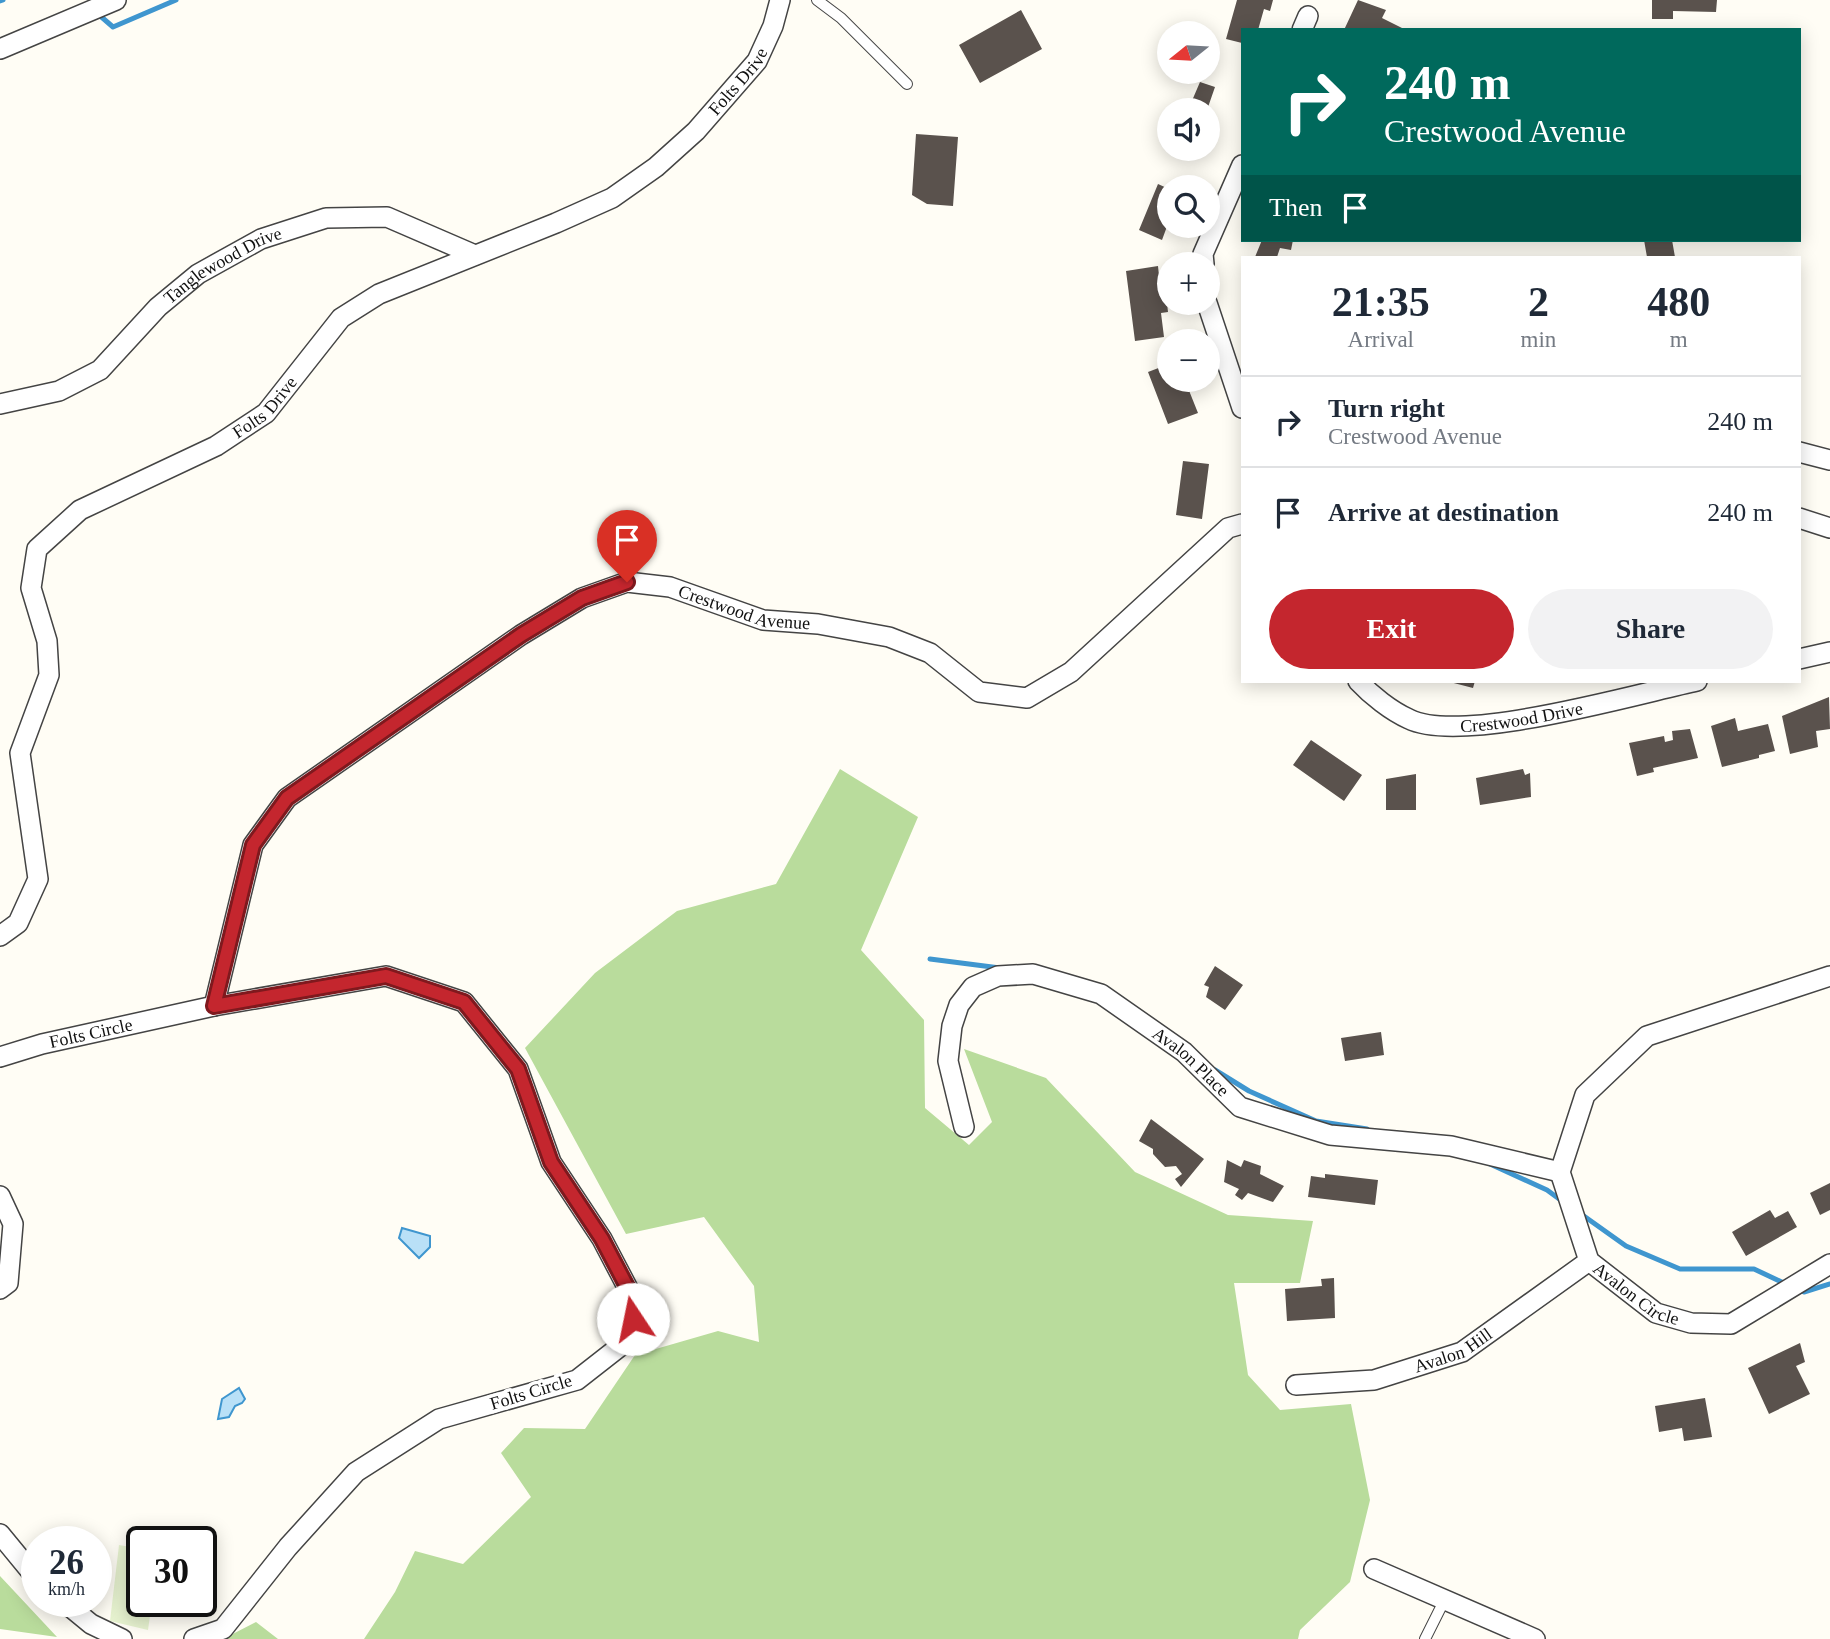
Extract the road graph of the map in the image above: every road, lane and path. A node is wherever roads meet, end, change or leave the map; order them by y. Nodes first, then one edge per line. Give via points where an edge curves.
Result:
1 (116, 0) edge
2 (780, 0) edge
3 (817, 0) edge
4 (0, 49) edge
5 (907, 85) dead end
6 (1241, 167) edge
7 (1204, 252) edge
8 (475, 255) junction
9 (1211, 315) edge
10 (0, 404) edge
11 (1241, 405) edge
12 (1801, 453) edge
13 (1830, 460) edge
14 (1801, 519) edge
15 (1241, 524) edge
16 (1830, 528) edge
17 (1830, 652) edge
18 (1801, 659) edge
19 (1361, 683) edge
20 (1689, 683) edge
21 (0, 936) edge
22 (1830, 976) edge
23 (214, 1006) junction
24 (0, 1057) edge
25 (964, 1126) dead end
26 (1560, 1172) junction
27 (0, 1196) edge
28 (1589, 1261) junction
29 (1830, 1264) edge
30 (0, 1289) edge
31 (1296, 1385) dead end
32 (0, 1534) edge
33 (21, 1560) edge
34 (1374, 1569) dead end
35 (1444, 1601) junction
36 (82, 1617) edge
37 (122, 1639) edge
38 (194, 1639) edge
39 (1425, 1639) edge
40 (1535, 1639) edge

1 - 4 street
2 - 8 street, Folts Drive via 757,61 696,131 656,167 612,198
3 - 5 lane
6 - 7 street
8 - 10 street, Tanglewood Drive via 387,218 326,218 261,239 198,274 158,307 100,370 59,391
8 - 21 street, Folts Drive via 379,294 341,318 266,414 216,446 80,510 37,549 31,588 47,641 49,675 20,753 38,879 18,923
9 - 11 street
12 - 13 street
14 - 16 street
15 - 23 street, Crestwood Avenue via 1228,528 1071,673 1027,698 979,692 930,653 889,637 763,620 670,586 627,582 582,598 521,635 287,798 253,845
17 - 18 street
19 - 20 street, Crestwood Drive via 1410,720 1450,728 1508,722
22 - 26 street via 1647,1036 1585,1095
23 - 24 street, Folts Circle
23 - 38 street, Folts Circle via 386,976 464,1002 518,1069 551,1162 602,1239 634,1300 632,1337 577,1380 439,1419 356,1472 223,1629
25 - 26 street, Avalon Place via 948,1061 951,1026 959,1005 973,987 998,976 1032,974 1101,994 1184,1052 1240,1107 1330,1135 1451,1146
26 - 28 street, Avalon Circle
27 - 30 street via 13,1224 8,1283
28 - 29 street, Avalon Circle via 1656,1313 1691,1323 1731,1324
28 - 31 street, Avalon Hill via 1462,1353 1374,1380
32 - 33 street
34 - 35 street
35 - 39 lane
35 - 40 street
36 - 37 street

